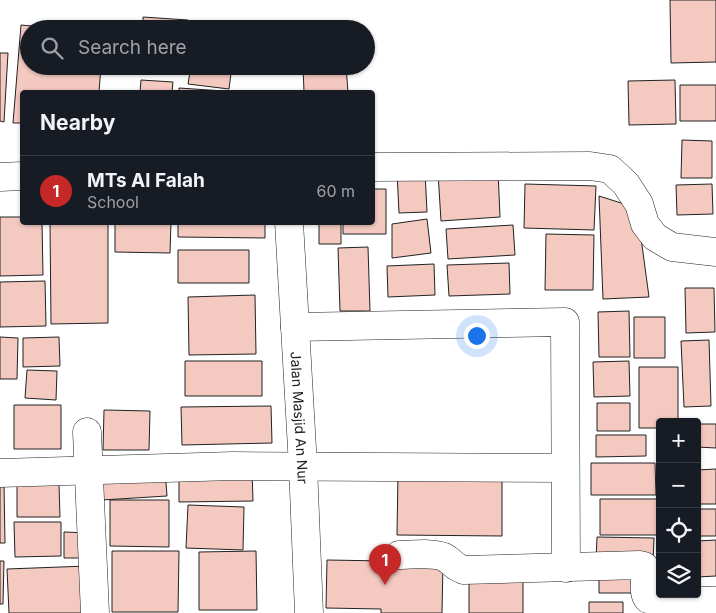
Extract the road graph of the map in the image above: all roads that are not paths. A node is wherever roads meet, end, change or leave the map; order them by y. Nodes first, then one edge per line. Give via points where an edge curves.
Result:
1 (375, 166) edge
2 (20, 176) edge
3 (0, 177) edge
4 (289, 225) edge
5 (716, 252) edge
6 (294, 327) junction
7 (87, 432) dead end
8 (303, 466) junction
9 (565, 468) junction
10 (87, 470) junction
11 (0, 473) edge
12 (399, 555) dead end
13 (566, 568) junction
14 (716, 601) edge
15 (95, 613) edge
16 (309, 613) edge

1 - 5 street via 590,166 610,169 631,191 645,224 655,237 672,247
2 - 3 street
4 - 6 street, Jalan Masjid An Nur
6 - 8 street, Jalan Masjid An Nur
6 - 9 street via 577,322
7 - 10 street
8 - 9 street
8 - 10 street
8 - 16 street, Jalan Masjid An Nur
9 - 13 street
10 - 11 street
10 - 15 street
12 - 13 street via 438,556 464,570
13 - 14 street via 640,564 645,570 648,599

